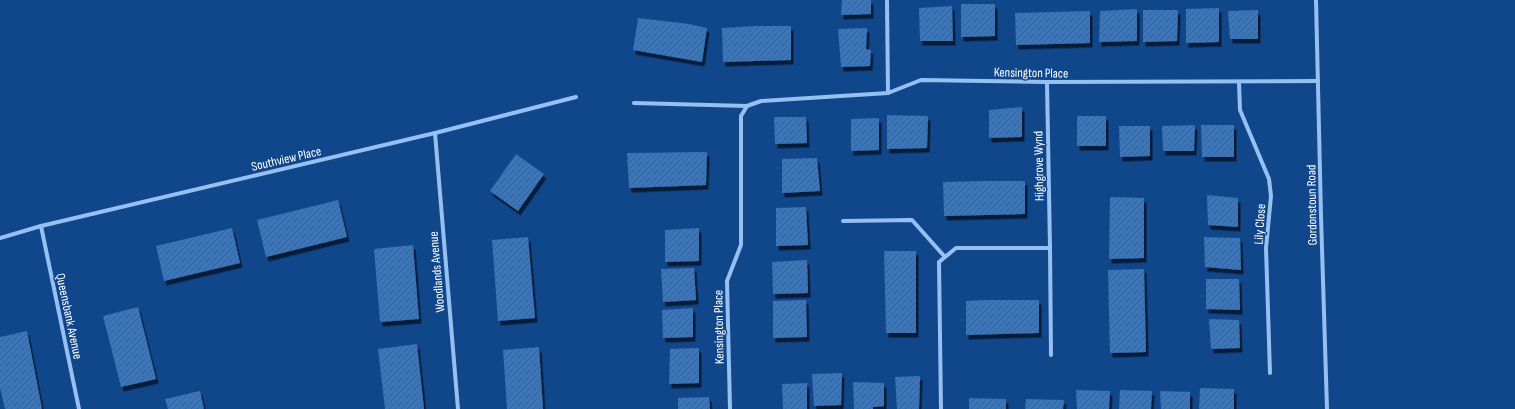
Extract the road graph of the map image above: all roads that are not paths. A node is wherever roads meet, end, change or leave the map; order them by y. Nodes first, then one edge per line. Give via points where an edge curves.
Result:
1 (886, 0) edge
2 (1316, 0) edge
3 (1318, 81) junction
4 (1046, 82) junction
5 (1239, 82) junction
6 (888, 93) junction
7 (576, 97) dead end
8 (634, 103) dead end
9 (747, 106) junction
10 (435, 133) junction
11 (844, 221) dead end
12 (41, 226) junction
13 (0, 238) edge
14 (1050, 248) junction
15 (945, 257) junction
16 (1051, 355) dead end
17 (1270, 373) dead end
18 (79, 409) edge
19 (458, 409) edge
20 (730, 409) edge
21 (941, 409) edge
22 (1327, 409) edge

1 - 6 street
2 - 3 street, Gordonstoun Road
3 - 5 street, Kensington Place
3 - 22 street, Gordonstoun Road
4 - 5 street, Kensington Place
4 - 6 street, Kensington Place via 922,80
4 - 14 street, Highgrove Wynd
5 - 17 street, Lily Close via 1240,110 1269,179 1271,196 1266,248
6 - 9 street, Kensington Place via 761,101
7 - 10 street, Southview Place
8 - 9 street, Kensington Place
9 - 20 street, Kensington Place via 741,116 741,246 727,281
10 - 12 street, Southview Place
10 - 19 street, Woodlands Avenue
11 - 15 street via 912,220
12 - 13 street, Southview Place
12 - 18 street, Queensbank Avenue
14 - 15 street via 956,248
14 - 16 street, Highgrove Wynd
15 - 21 street via 939,262

